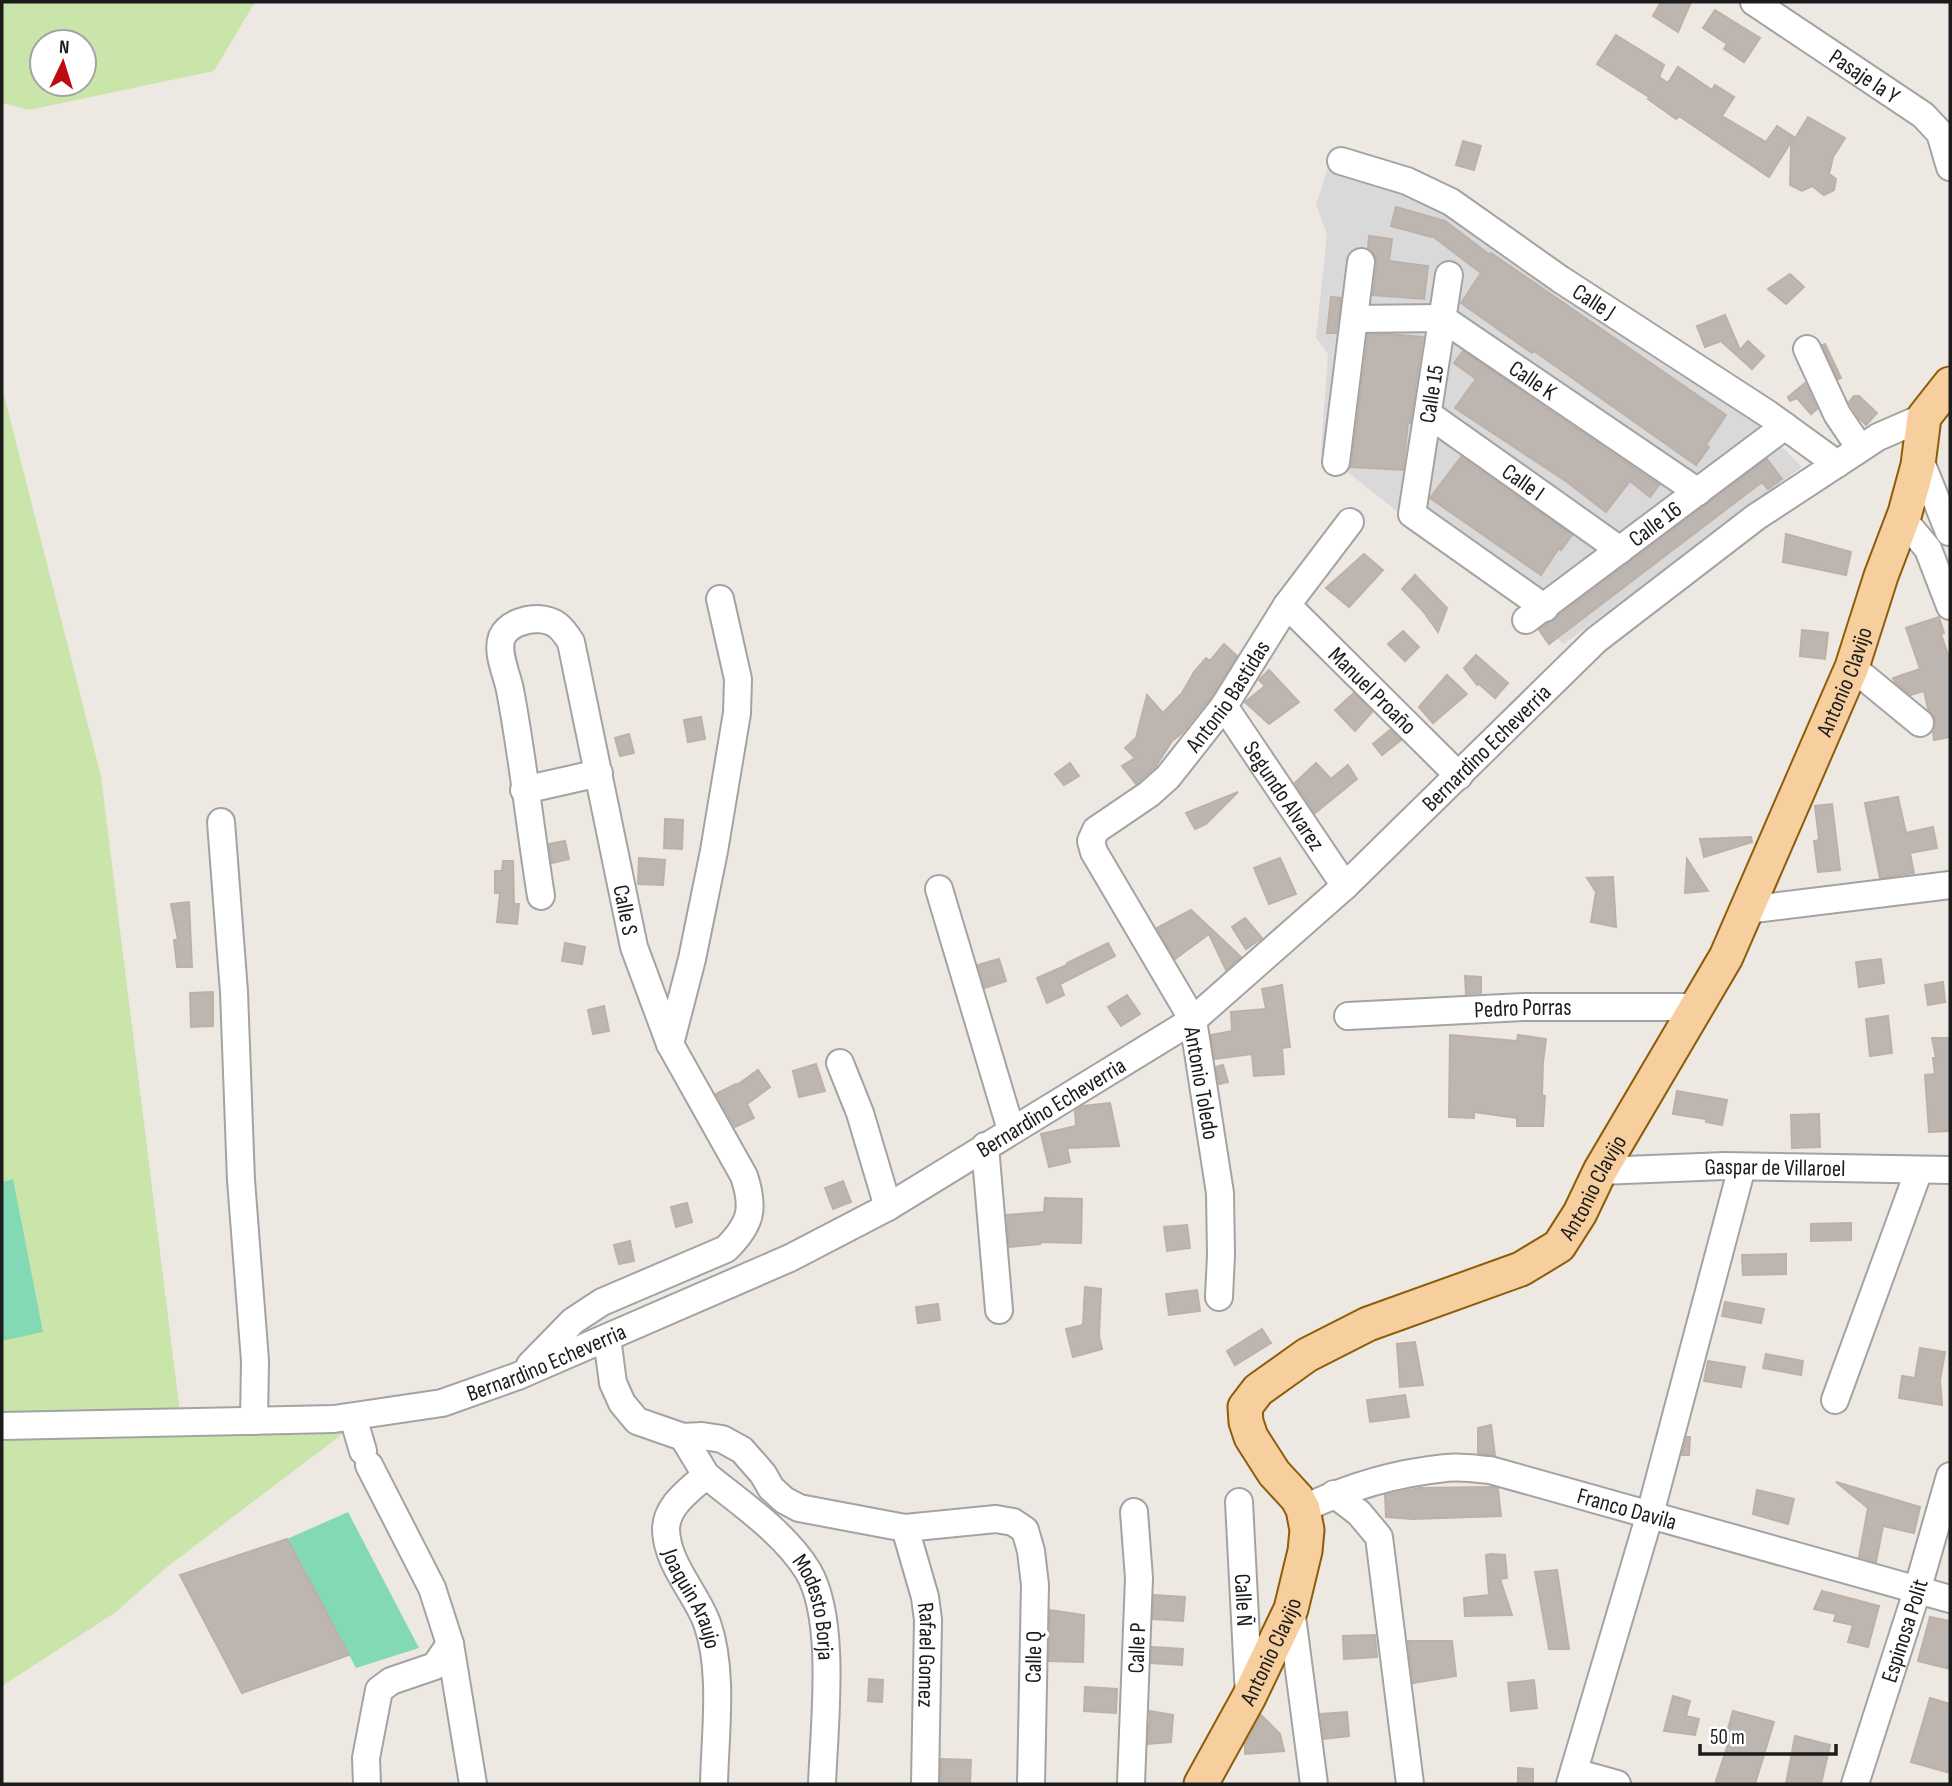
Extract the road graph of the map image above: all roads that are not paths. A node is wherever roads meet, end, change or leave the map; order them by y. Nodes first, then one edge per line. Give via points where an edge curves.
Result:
1 (1754, 2) edge
2 (1341, 161) dead end
3 (1950, 167) edge
4 (1361, 262) dead end
5 (1449, 275) dead end
6 (1442, 318) junction
7 (1354, 319) junction
8 (1807, 349) dead end
9 (1950, 384) edge
10 (1428, 414) junction
11 (1924, 417) junction
12 (1785, 426) junction
13 (1860, 448) junction
14 (1919, 457) junction
15 (1336, 462) dead end
16 (1837, 464) junction
17 (1698, 492) junction
18 (1903, 519) junction
19 (1350, 522) dead end
20 (1949, 533) edge
21 (1620, 550) junction
22 (720, 599) dead end
23 (1287, 605) junction
24 (1950, 606) edge
25 (1535, 614) joint
26 (1852, 667) junction
27 (1224, 706) junction
28 (1920, 723) dead end
29 (599, 773) junction
30 (1458, 776) junction
31 (524, 790) junction
32 (221, 822) dead end
33 (1094, 852) joint
34 (1950, 885) edge
35 (1345, 886) junction
36 (939, 889) dead end
37 (541, 896) dead end
38 (1746, 910) junction
39 (1696, 1007) junction
40 (1348, 1016) dead end
41 (1193, 1020) junction
42 (670, 1044) junction
43 (841, 1063) dead end
44 (1011, 1130) junction
45 (985, 1146) junction
46 (1742, 1167) junction
47 (1919, 1170) junction
48 (1950, 1170) edge
49 (1600, 1171) junction
50 (888, 1207) junction
51 (1219, 1297) dead end
52 (999, 1310) dead end
53 (607, 1338) junction
54 (518, 1376) junction
55 (1835, 1399) dead end
56 (353, 1417) junction
57 (254, 1421) junction
58 (2, 1426) edge
59 (684, 1437) junction
60 (706, 1475) junction
61 (1950, 1476) edge
62 (1334, 1494) junction
63 (1239, 1502) dead end
64 (1304, 1509) junction
65 (1134, 1512) dead end
66 (1650, 1514) junction
67 (905, 1528) junction
68 (1917, 1591) junction
69 (1950, 1600) edge
70 (1291, 1608) junction
71 (450, 1644) junction
72 (1250, 1697) junction
73 (1572, 1778) edge
74 (1207, 1780) edge
75 (367, 1784) edge
76 (473, 1784) edge
77 (714, 1784) edge
78 (822, 1784) edge
79 (925, 1784) edge
80 (1031, 1784) edge
81 (1131, 1784) edge
82 (1314, 1784) edge
83 (1410, 1784) edge
84 (1617, 1784) edge
85 (1855, 1784) edge

1 - 3 street, Pasaje la Y via 1923,115 1940,133
2 - 12 street, Calle J via 1407,181 1451,202
4 - 7 street
5 - 6 street, Calle 15
6 - 7 street
6 - 10 street, Calle 15
6 - 17 street, Calle K
7 - 15 street
8 - 13 street via 1837,414
9 - 11 main road
10 - 21 street, Calle I
10 - 25 street, Calle 15 via 1412,514
11 - 13 street, Bernardino Echeverria
11 - 14 main road, Antonio Clavijo
12 - 16 street, Calle J
12 - 17 street, Calle 16
13 - 16 street, Bernardino Echeverria
14 - 18 main road, Antonio Clavijo
14 - 20 street
16 - 30 street, Bernardino Echeverria via 1756,517 1595,640
17 - 21 street, Calle 16
18 - 24 street via 1928,549
18 - 26 main road, Antonio Clavijo
19 - 23 street, Antonio Bastidas
21 - 25 street, Calle 16
22 - 42 street via 738,679 737,713 706,892
23 - 27 street, Antonio Bastidas
23 - 30 street, Manuel Proaño
26 - 28 street
26 - 38 main road, Antonio Clavijo
27 - 33 street, Antonio Bastidas via 1168,777 1096,830 1091,841
27 - 35 street, Segundo Alvarez
29 - 31 street
29 - 31 street, Calle S via 571,642 560,625 530,619 513,625 502,637 501,652
29 - 42 street, Calle S via 634,947
30 - 35 street, Bernardino Echeverria
31 - 37 street, Calle S
32 - 57 street via 255,1362
33 - 41 street, Antonio Toledo
34 - 38 street
35 - 41 street, Bernardino Echeverria
36 - 44 street
38 - 39 main road, Antonio Clavijo via 1726,957
39 - 40 street, Pedro Porras via 1522,1007
39 - 49 main road, Antonio Clavijo
41 - 44 street, Bernardino Echeverria
41 - 51 street, Antonio Toledo via 1220,1194
42 - 54 street, Calle S via 744,1176 751,1196 750,1216 741,1235 726,1249 602,1301 573,1321
43 - 50 street
44 - 45 street, Bernardino Echeverria
45 - 50 street, Bernardino Echeverria
45 - 52 street
46 - 47 street, Gaspar de Villaroel
46 - 49 street, Gaspar de Villaroel
46 - 66 street
47 - 48 street, Gaspar de Villaroel
47 - 55 street
49 - 64 main road, Antonio Clavijo via 1559,1246 1521,1269 1368,1324 1307,1355 1258,1390 1245,1407 1245,1422 1274,1473
50 - 53 street, Bernardino Echeverria via 790,1258
53 - 54 street, Bernardino Echeverria
53 - 59 street via 613,1383 622,1403 637,1421
54 - 56 street, Bernardino Echeverria via 442,1403
56 - 57 street, Bernardino Echeverria
56 - 71 street via 366,1458 432,1588
57 - 58 street, Bernardino Echeverria
59 - 60 street
59 - 67 street via 722,1439 742,1450 771,1488 799,1508
60 - 77 street, Joaquin Araujo via 672,1506 666,1529 671,1555 707,1623 715,1660
60 - 78 street, Modesto Borja via 781,1538 808,1572 823,1609
61 - 68 street, Espinosa Polit
62 - 64 street, Franco Davila
62 - 66 street, Franco Davila via 1449,1467 1490,1470
62 - 83 street via 1359,1513 1379,1537
63 - 72 street, Calle Ñ
64 - 70 main road, Antonio Clavijo via 1306,1551
65 - 81 street, Calle P via 1139,1578
66 - 68 street, Franco Davila
66 - 73 street
67 - 79 street, Rafael Gomez via 928,1620
67 - 80 street, Calle Q via 996,1519 1025,1530 1035,1586
68 - 69 street, Franco Davila
68 - 85 street, Espinosa Polit
70 - 72 main road, Antonio Clavijo
70 - 82 street
71 - 75 street via 435,1666 391,1681 379,1690 366,1758
71 - 76 street
72 - 74 main road, Antonio Clavijo
73 - 84 street

